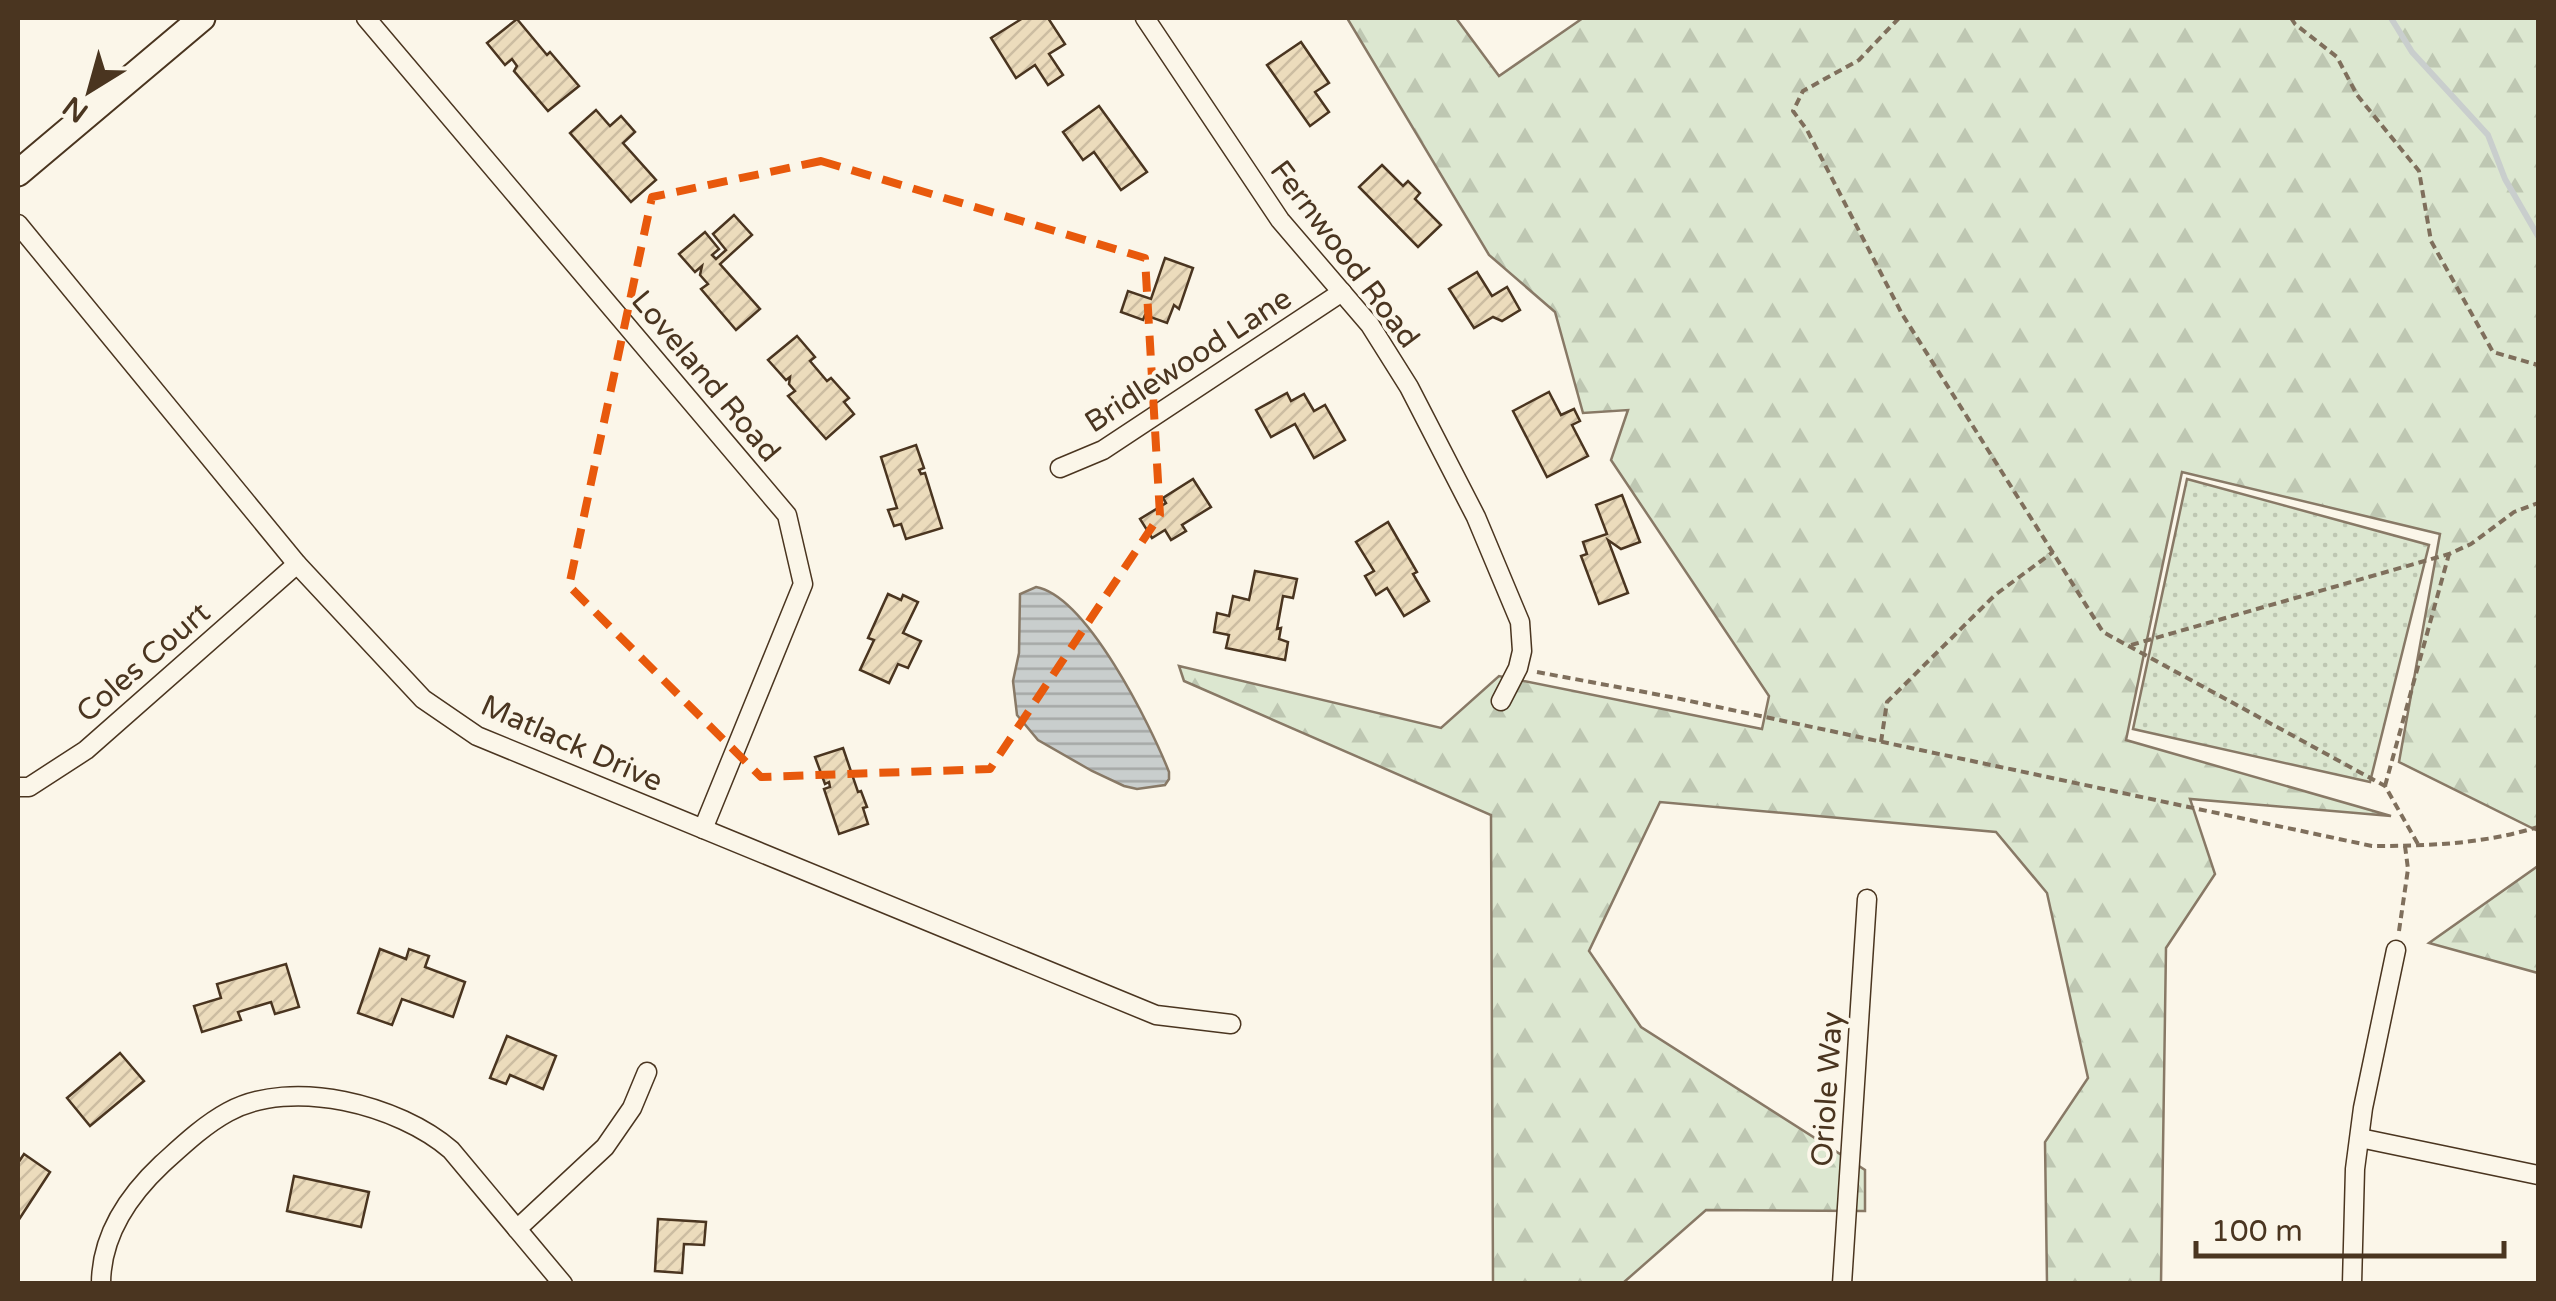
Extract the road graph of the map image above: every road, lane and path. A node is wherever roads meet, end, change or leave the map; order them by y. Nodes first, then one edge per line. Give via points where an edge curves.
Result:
1 (202, 18) edge
2 (366, 18) edge
3 (1145, 18) edge
4 (1899, 18) edge
5 (2291, 18) edge
6 (18, 174) edge
7 (18, 224) edge
8 (1342, 292) junction
9 (2538, 366) edge
10 (1060, 468) dead end
11 (2538, 503) edge
12 (2053, 552) junction
13 (2449, 554) junction
14 (297, 564) junction
15 (2130, 646) junction
16 (1518, 668) junction
17 (1501, 702) dead end
18 (1880, 742) junction
19 (2385, 786) junction
20 (18, 787) edge
21 (2538, 827) edge
22 (703, 829) junction
23 (2405, 846) junction
24 (2419, 846) junction
25 (1867, 898) dead end
26 (2396, 950) joint
27 (1231, 1024) dead end
28 (647, 1072) dead end
29 (2360, 1138) junction
30 (2538, 1175) edge
31 (517, 1229) junction
32 (101, 1284) edge
33 (563, 1284) edge
34 (1842, 1284) edge
35 (2352, 1284) edge

1 - 6 main road
2 - 22 street, Loveland Road via 787,515 803,584
3 - 8 street, Fernwood Road via 1280,220
4 - 12 path via 1859,60 1803,91 1792,111 1902,314
5 - 9 path via 2337,57 2357,95 2419,171 2431,241 2493,352
7 - 14 street, Matlack Drive
8 - 10 street, Bridlewood Lane via 1103,450
8 - 16 street, Fernwood Road via 1408,387 1476,517 1520,622
11 - 13 path
12 - 15 path via 2103,632
12 - 18 path via 1995,595 1886,702
13 - 15 path
13 - 19 path
14 - 20 street, Coles Court via 86,750 29,787
14 - 22 street, Matlack Drive via 424,699 477,736
15 - 19 path
16 - 17 street, Fernwood Road
16 - 18 path
18 - 23 path via 2372,846
19 - 24 path
21 - 24 path via 2504,838
22 - 27 street, Matlack Drive via 1156,1015
23 - 24 path
23 - 26 path
25 - 34 street, Oriole Way
26 - 29 street
28 - 31 street via 604,1148
29 - 30 street
29 - 35 street
31 - 32 street via 432,1134 392,1114 309,1095 267,1098 218,1119 143,1182 118,1217
31 - 33 street

